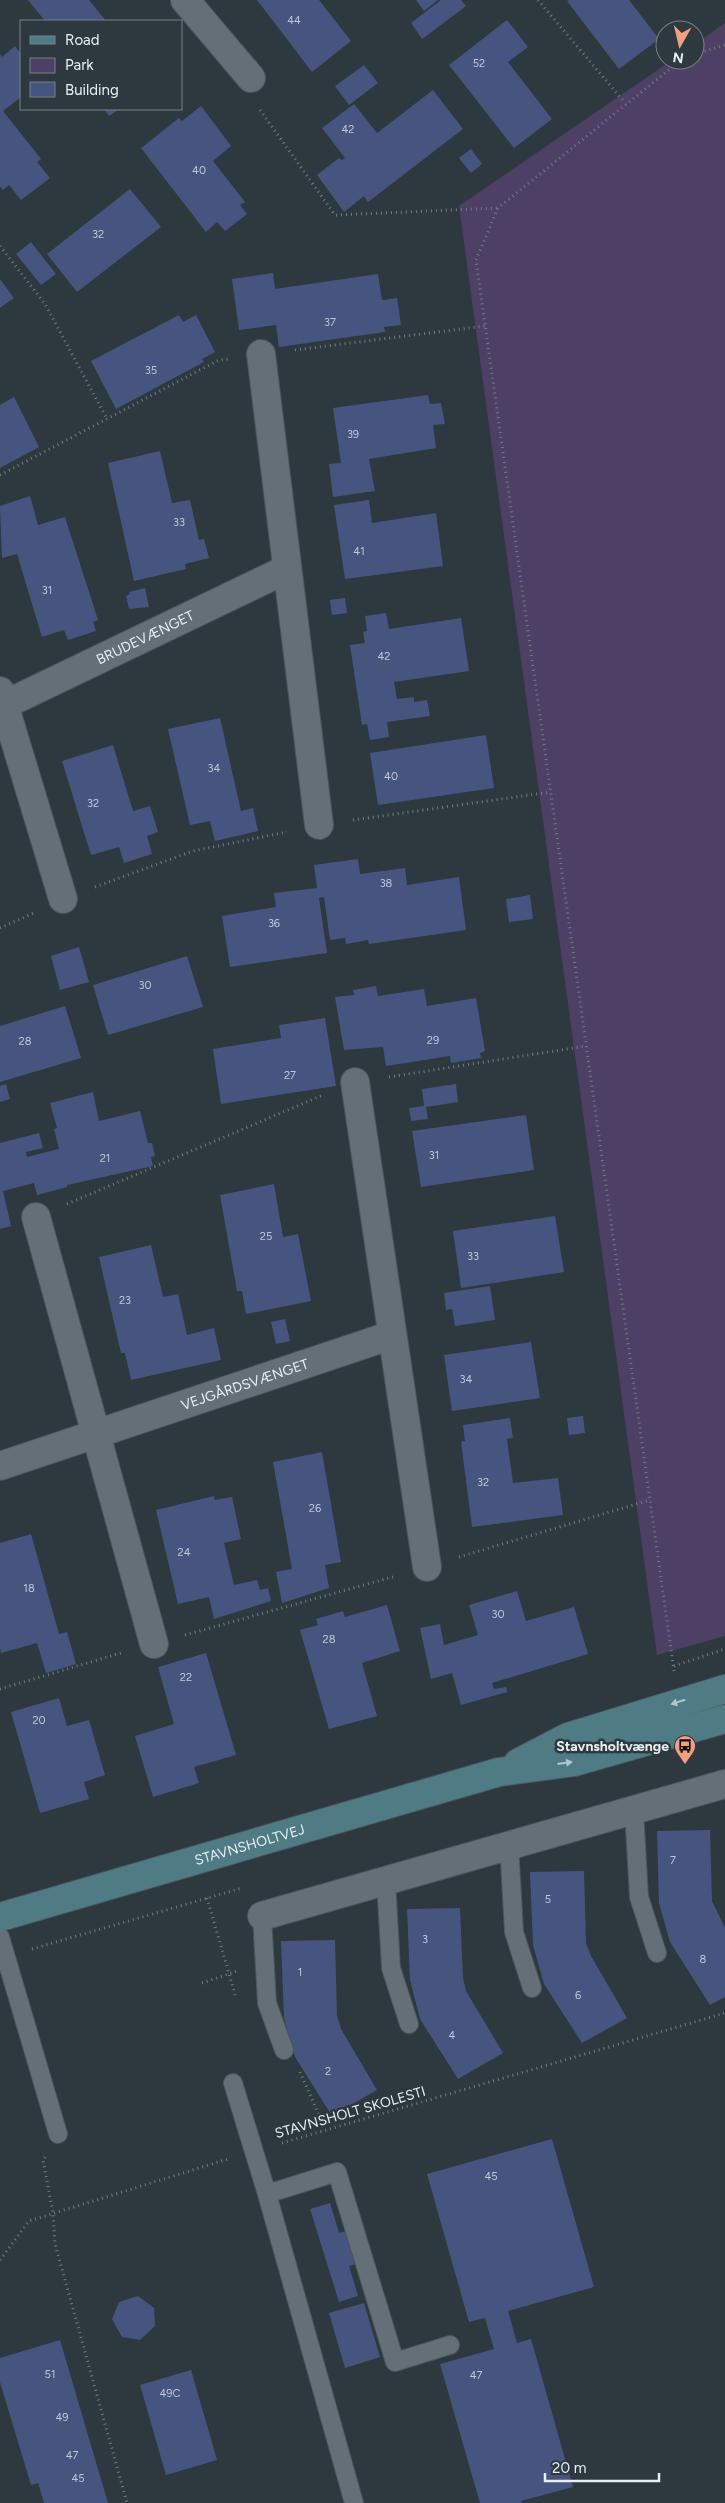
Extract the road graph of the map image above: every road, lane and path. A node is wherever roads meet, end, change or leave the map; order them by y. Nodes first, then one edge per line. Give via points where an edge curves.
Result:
1 (185, 0) edge
2 (538, 0) edge
3 (725, 45) edge
4 (705, 51) edge
5 (668, 70) edge
6 (251, 78) joint
7 (625, 103) junction
8 (498, 208) junction
9 (0, 246) edge
10 (261, 354) dead end
11 (107, 419) dead end
12 (287, 569) junction
13 (1, 701) edge
14 (551, 792) junction
15 (319, 825) junction
16 (63, 899) junction
17 (0, 928) edge
18 (586, 1046) junction
19 (355, 1082) junction
20 (36, 1217) joint
21 (392, 1335) junction
22 (96, 1432) junction
23 (0, 1466) edge
24 (650, 1500) junction
25 (427, 1567) junction
26 (154, 1644) junction
27 (725, 1649) edge
28 (674, 1666) junction
29 (0, 1689) edge
30 (725, 1689) edge
31 (678, 1702) junction
32 (725, 1719) edge
33 (499, 1772) junction
34 (725, 1784) edge
35 (634, 1810) junction
36 (509, 1844) junction
37 (386, 1880) junction
38 (262, 1916) joint
39 (0, 1917) edge
40 (0, 1937) edge
41 (657, 1953) dead end
42 (229, 1973) dead end
43 (202, 1983) dead end
44 (532, 1988) dead end
45 (725, 2013) edge
46 (409, 2024) dead end
47 (284, 2050) joint
48 (233, 2083) dead end
49 (319, 2115) dead end
50 (58, 2134) joint
51 (254, 2151) junction
52 (267, 2194) junction
53 (53, 2213) junction
54 (0, 2260) edge
55 (450, 2345) dead end
56 (127, 2503) edge
57 (354, 2503) edge

1 - 6 street
2 - 7 path
3 - 4 path
5 - 7 path
6 - 8 path via 262,115 335,215
7 - 8 path
8 - 14 path via 476,260
9 - 11 path via 46,304
10 - 12 street
12 - 13 street, BRUDEVÆNGET
12 - 15 street
13 - 16 street, BRUDEVÆNGET
14 - 15 path
14 - 18 path
15 - 16 path via 193,851
16 - 17 path
18 - 19 path
18 - 24 path
19 - 20 path
19 - 21 street
20 - 22 street
21 - 22 street, VEJGÅRDSVÆNGET
21 - 25 street
22 - 23 street, VEJGÅRDSVÆNGET
22 - 26 street
24 - 25 path
24 - 28 path
25 - 26 path
26 - 29 path
27 - 28 path
28 - 31 path
30 -> 31 street, STAVNSHOLTVEJ
31 - 33 street, STAVNSHOLTVEJ via 568,1737
33 -> 32 street, STAVNSHOLTVEJ via 574,1762
33 - 39 street, STAVNSHOLTVEJ
34 - 35 street
35 - 36 street
35 - 41 lane via 639,1897
36 - 37 street
36 - 44 lane via 514,1932
37 - 38 street
37 - 46 lane via 390,1968
38 - 47 lane via 267,2003
40 - 50 lane
42 - 43 path
45 - 51 path, STAVNSHOLT SKOLESTI
47 - 49 path via 302,2076
48 - 51 lane
50 - 53 path via 43,2160
51 - 52 lane
51 - 53 path, STAVNSHOLT SKOLESTI
52 - 55 lane via 337,2172 395,2362
52 - 57 lane
53 - 54 path, STAVNSHOLT SKOLESTI via 29,2221
53 - 56 path via 55,2244

